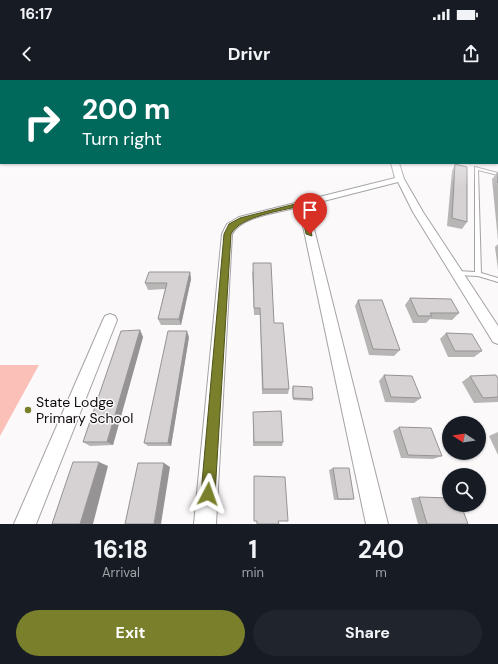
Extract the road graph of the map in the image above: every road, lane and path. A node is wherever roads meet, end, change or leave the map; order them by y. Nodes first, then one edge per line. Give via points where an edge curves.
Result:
1 (395, 164) edge
2 (498, 174) edge
3 (400, 179) junction
4 (303, 204) junction
5 (457, 273) junction
6 (478, 274) junction
7 (498, 280) edge
8 (110, 320) dead end
9 (498, 338) edge
10 (25, 524) edge
11 (205, 524) edge
12 (378, 524) edge

1 - 3 street
2 - 6 lane via 476,168
3 - 4 street
3 - 5 street
4 - 11 street via 242,219 231,226 227,234
4 - 12 street
5 - 6 lane
5 - 9 street
6 - 7 lane
8 - 10 street

